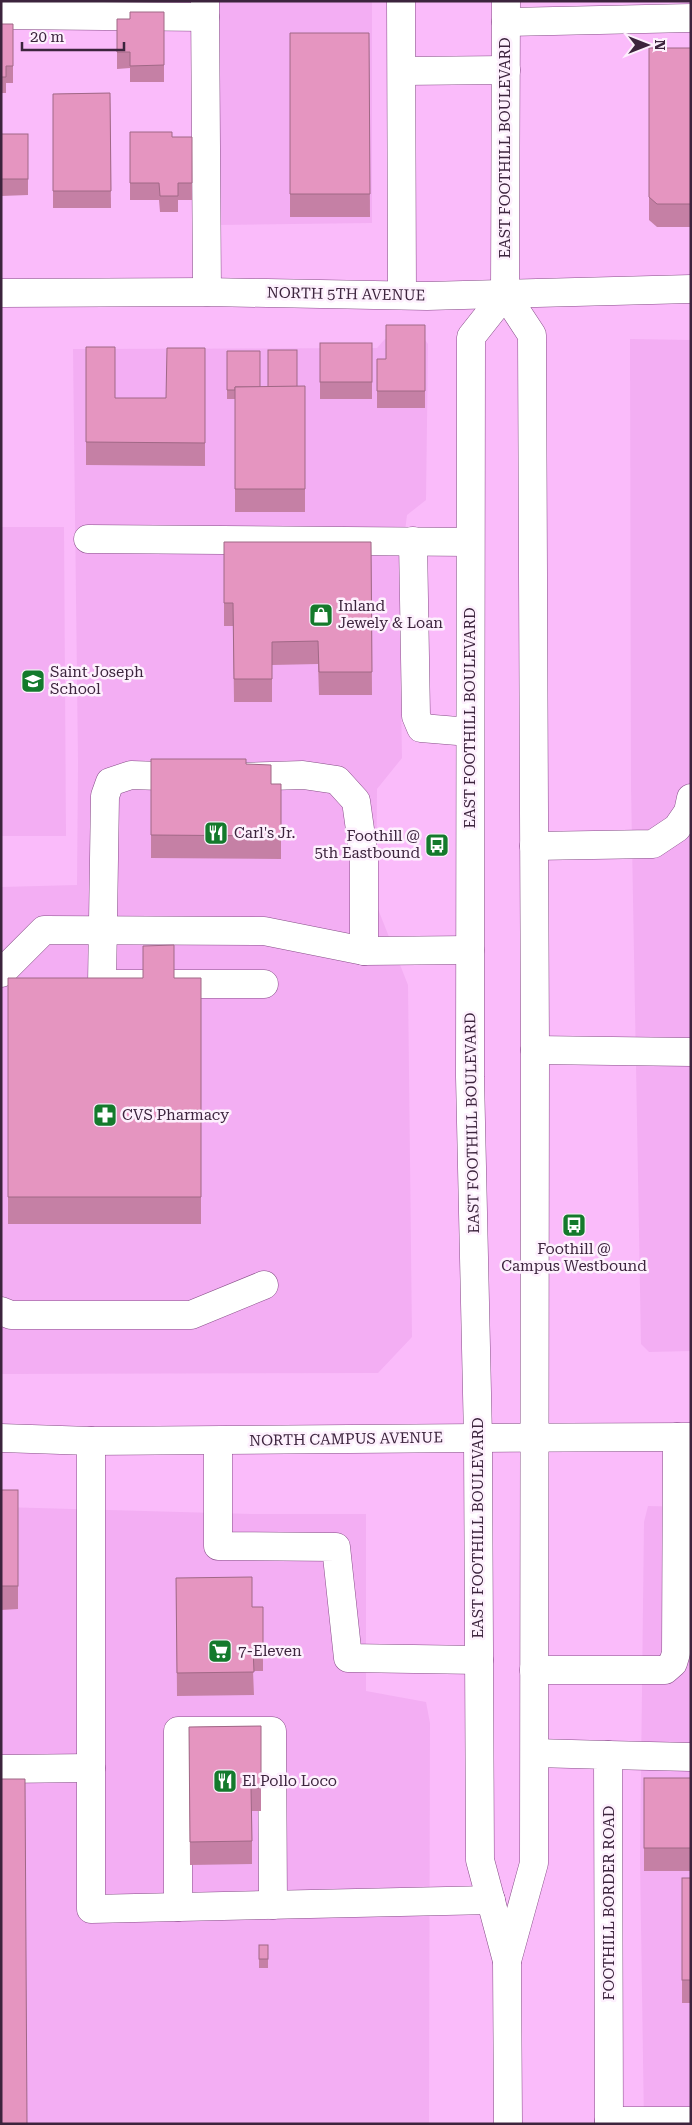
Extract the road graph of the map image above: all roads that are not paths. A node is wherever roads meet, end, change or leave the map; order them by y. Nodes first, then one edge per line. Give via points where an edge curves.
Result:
1 (401, 1) edge
2 (205, 9) edge
3 (606, 10) edge
4 (506, 11) edge
5 (1, 15) edge
6 (691, 18) edge
7 (506, 70) junction
8 (402, 71) junction
9 (691, 289) edge
10 (207, 292) junction
11 (1, 293) edge
12 (505, 294) junction
13 (402, 295) junction
14 (88, 539) dead end
15 (413, 541) junction
16 (470, 542) junction
17 (470, 732) junction
18 (691, 798) edge
19 (534, 846) junction
20 (102, 930) junction
21 (470, 950) junction
22 (364, 951) junction
23 (1, 973) edge
24 (264, 984) dead end
25 (535, 1050) junction
26 (691, 1052) edge
27 (264, 1285) dead end
28 (1, 1311) edge
29 (684, 1437) edge
30 (1, 1438) edge
31 (478, 1438) junction
32 (535, 1438) junction
33 (218, 1440) junction
34 (91, 1441) junction
35 (479, 1660) junction
36 (534, 1670) junction
37 (535, 1753) junction
38 (608, 1755) junction
39 (691, 1757) edge
40 (91, 1768) junction
41 (1, 1769) edge
42 (491, 1900) junction
43 (273, 1905) junction
44 (178, 1907) junction
45 (506, 1960) junction
46 (691, 2121) edge
47 (609, 2122) edge
48 (508, 2124) edge

1 - 8 main road
2 - 5 main road
2 - 10 main road
3 - 4 main road
3 - 6 main road
4 - 7 main road, EAST FOOTHILL BOULEVARD
7 - 8 main road
7 - 12 main road, EAST FOOTHILL BOULEVARD
8 - 13 main road
9 - 12 main road, NORTH 5TH AVENUE
10 - 11 main road, NORTH 5TH AVENUE
10 - 13 main road, NORTH 5TH AVENUE
12 - 13 main road, NORTH 5TH AVENUE
12 - 16 main road, EAST FOOTHILL BOULEVARD via 471,337
12 - 19 main road, EAST FOOTHILL BOULEVARD via 532,335
14 - 15 main road
15 - 16 main road
15 - 17 main road via 416,716 422,728
16 - 17 main road, EAST FOOTHILL BOULEVARD
17 - 21 main road, EAST FOOTHILL BOULEVARD
18 - 19 main road via 688,812 677,828 653,844
19 - 25 main road, EAST FOOTHILL BOULEVARD
20 - 22 main road via 264,931
20 - 22 main road via 105,796 110,782 131,775 219,778 303,775 338,780 356,801 364,858
20 - 23 main road via 44,930
20 - 24 main road via 102,984
21 - 22 main road
21 - 31 main road, EAST FOOTHILL BOULEVARD
25 - 26 main road
25 - 32 main road, EAST FOOTHILL BOULEVARD
27 - 28 main road via 191,1315 11,1314
29 - 32 main road, NORTH CAMPUS AVENUE
29 - 36 main road via 676,1653 673,1663 665,1670
30 - 34 main road, NORTH CAMPUS AVENUE
31 - 32 main road, NORTH CAMPUS AVENUE
31 - 33 main road, NORTH CAMPUS AVENUE
31 - 35 main road, EAST FOOTHILL BOULEVARD
32 - 36 main road, EAST FOOTHILL BOULEVARD
33 - 34 main road, NORTH CAMPUS AVENUE
33 - 35 main road via 218,1546 336,1547 348,1658
34 - 40 main road
35 - 42 main road, EAST FOOTHILL BOULEVARD via 480,1860
36 - 37 main road, EAST FOOTHILL BOULEVARD
37 - 38 main road
37 - 45 main road, EAST FOOTHILL BOULEVARD via 534,1863
38 - 39 main road
38 - 47 main road, FOOTHILL BORDER ROAD
40 - 41 main road
40 - 44 main road via 91,1909
42 - 43 main road
42 - 45 main road, EAST FOOTHILL BOULEVARD
43 - 44 main road
43 - 44 main road via 272,1731 178,1731
45 - 48 main road, EAST FOOTHILL BOULEVARD
46 - 47 main road

